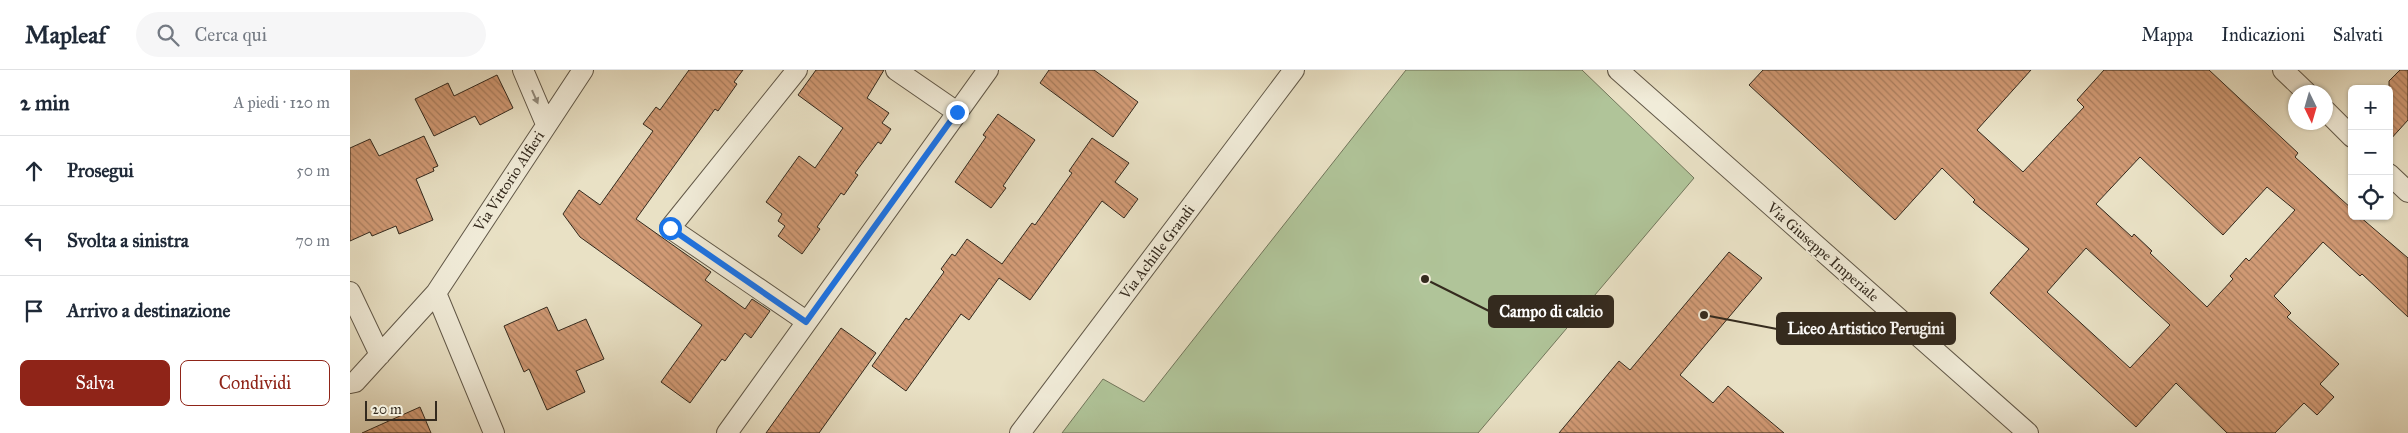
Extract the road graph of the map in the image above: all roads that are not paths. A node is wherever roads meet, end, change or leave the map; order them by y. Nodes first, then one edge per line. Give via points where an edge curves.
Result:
1 (523, 70) edge
2 (583, 70) edge
3 (796, 70) edge
4 (896, 70) edge
5 (988, 70) edge
6 (1294, 70) edge
7 (1618, 70) edge
8 (2283, 70) edge
9 (2299, 85) edge
10 (957, 112) junction
11 (2333, 119) edge
12 (546, 124) junction
13 (2348, 133) edge
14 (350, 292) edge
15 (436, 293) junction
16 (806, 322) junction
17 (380, 355) junction
18 (350, 383) edge
19 (494, 433) edge
20 (726, 433) edge
21 (1020, 433) edge
22 (2028, 433) edge

1 -> 12 street
2 - 12 street, Via Vittorio Alfieri
3 - 16 street via 670,228
4 - 10 street
5 - 10 street
6 - 21 street, Via Achille Grandi
7 - 22 street, Via Giuseppe Imperiale
8 - 9 street
10 - 16 street
11 - 13 street
12 - 15 street, Via Vittorio Alfieri
14 - 17 street
15 - 17 street, Via Vittorio Alfieri
15 - 19 street
16 - 20 street
17 - 18 street, Via Vittorio Alfieri

